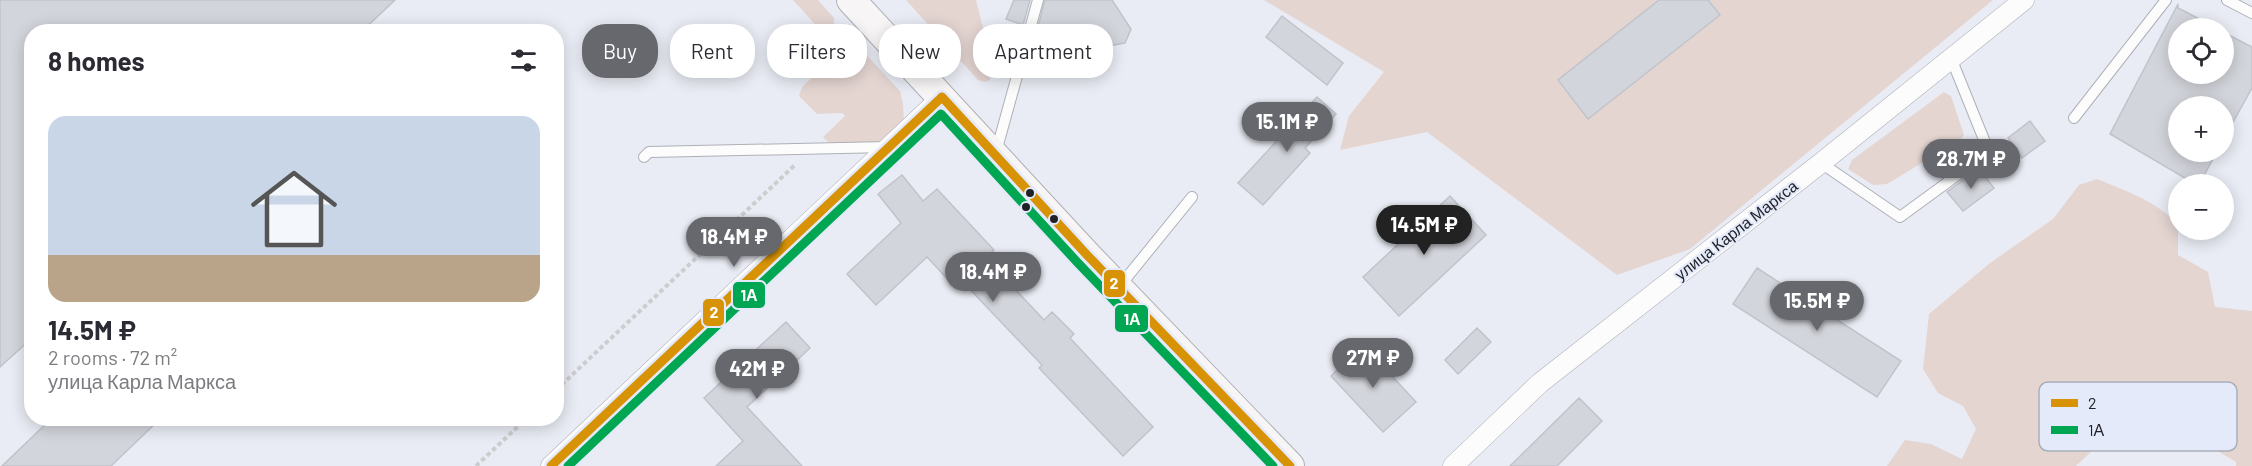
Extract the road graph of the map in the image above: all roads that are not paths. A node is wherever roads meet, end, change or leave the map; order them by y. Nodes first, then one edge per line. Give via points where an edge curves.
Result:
1 (851, 0) edge
2 (1038, 0) edge
3 (2024, 0) edge
4 (2166, 0) edge
5 (2227, 0) edge
6 (2252, 13) edge
7 (1951, 58) junction
8 (942, 97) junction
9 (2074, 118) dead end
10 (889, 147) junction
11 (996, 155) junction
12 (644, 157) dead end
13 (1821, 163) junction
14 (1192, 197) dead end
15 (1119, 287) junction
16 (551, 466) edge
17 (1290, 466) edge
18 (1453, 466) edge

1 - 8 main road
2 - 11 lane
3 - 7 street, улица Карла Маркса
4 - 9 lane
5 - 6 lane
7 - 13 street, улица Карла Маркса
7 - 13 lane via 1989,152 1900,217
8 - 10 street
8 - 11 main road
10 - 12 lane via 649,152
10 - 16 street
11 - 15 main road
13 - 18 street, улица Карла Маркса via 1540,382
14 - 15 lane
15 - 17 main road

